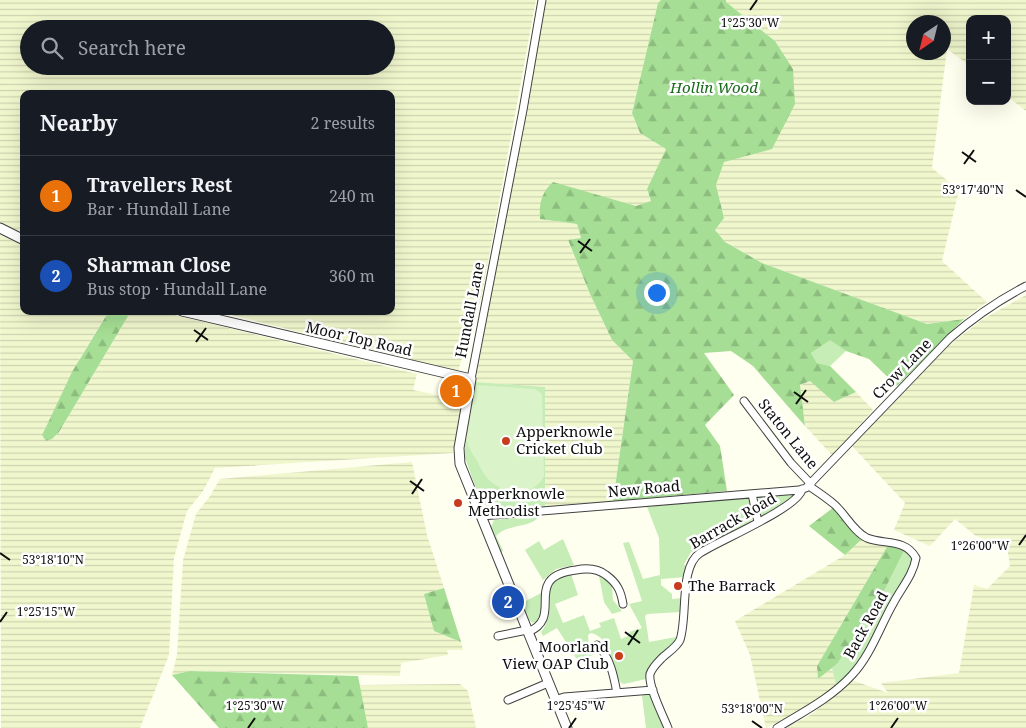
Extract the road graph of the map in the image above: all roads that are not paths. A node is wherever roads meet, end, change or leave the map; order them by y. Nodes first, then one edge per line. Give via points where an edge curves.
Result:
1 (542, 0) edge
2 (0, 228) edge
3 (20, 238) edge
4 (1026, 286) edge
5 (199, 315) edge
6 (471, 379) junction
7 (744, 401) dead end
8 (808, 486) junction
9 (752, 494) junction
10 (481, 516) junction
11 (758, 522) junction
12 (916, 558) joint
13 (621, 601) dead end
14 (527, 631) junction
15 (498, 636) dead end
16 (597, 645) dead end
17 (548, 683) junction
18 (652, 690) junction
19 (617, 693) junction
20 (508, 700) dead end
21 (555, 700) junction
22 (566, 728) edge
23 (668, 728) edge
24 (777, 728) edge

1 - 6 street, Hundall Lane
2 - 3 street
4 - 8 street, Crow Lane via 950,338
5 - 6 street, Moor Top Road
6 - 10 street, Hundall Lane via 458,454
7 - 8 street, Staton Lane
8 - 9 street, New Road
8 - 11 street, Barrack Road via 791,502
8 - 12 street, Staton Lane via 836,505 866,538 905,546
9 - 10 street, New Road
9 - 11 street
10 - 14 street, Hundall Lane
11 - 18 street, Barrack Road via 701,552 691,562 679,641 653,668
12 - 24 street, Back Road via 910,576 852,675 831,694
13 - 14 street via 617,585 604,573 584,568 560,572 546,585 543,621
14 - 15 street
14 - 17 street, Hundall Lane
16 - 19 street via 606,657
17 - 20 street
17 - 21 street, Hundall Lane
18 - 19 street
18 - 23 street
19 - 21 street
21 - 22 street, Hundall Lane

